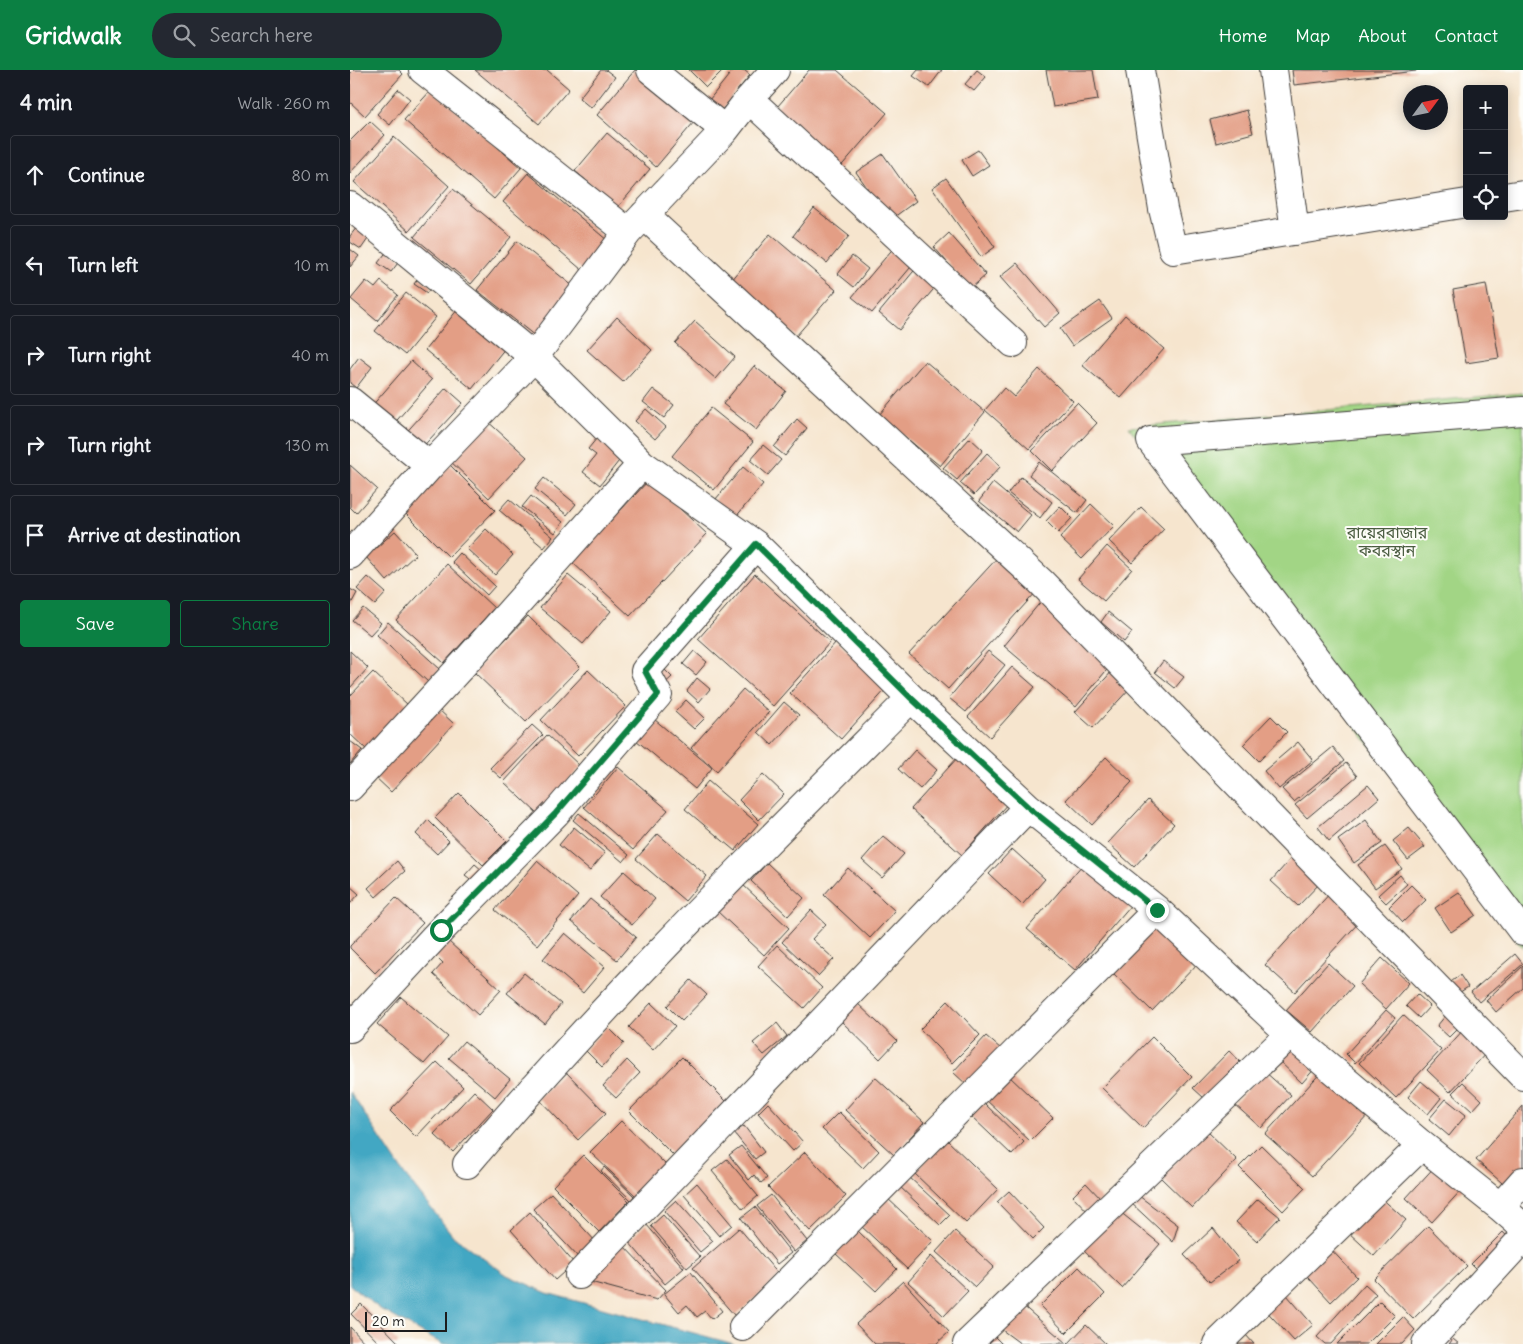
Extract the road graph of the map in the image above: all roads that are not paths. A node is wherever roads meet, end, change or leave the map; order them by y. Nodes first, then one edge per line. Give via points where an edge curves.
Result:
1 (423, 70) edge
2 (651, 70) edge
3 (774, 70) edge
4 (1140, 70) edge
5 (1272, 70) edge
6 (749, 98) junction
7 (725, 130) junction
8 (1523, 194) edge
9 (1508, 196) edge
10 (1463, 204) edge
11 (350, 206) edge
12 (636, 224) junction
13 (1295, 231) junction
14 (1013, 343) dead end
15 (534, 357) junction
16 (350, 402) edge
17 (1523, 411) edge
18 (642, 464) junction
19 (430, 466) junction
20 (756, 544) junction
21 (350, 554) edge
22 (911, 698) junction
23 (350, 787) edge
24 (1028, 807) junction
25 (1157, 910) junction
26 (1523, 932) edge
27 (350, 1028) edge
28 (1290, 1034) junction
29 (1523, 1076) edge
30 (1422, 1145) junction
31 (467, 1164) dead end
32 (1523, 1180) edge
33 (1500, 1207) junction
34 (1523, 1227) edge
35 (1523, 1238) edge
36 (579, 1275) dead end
37 (743, 1327) dead end
38 (967, 1344) edge
39 (1217, 1344) edge
40 (1426, 1344) edge

1 - 12 street
2 - 7 street
3 - 6 street
4 - 13 street via 1163,210 1173,250
5 - 13 street
6 - 7 street
6 - 14 street
7 - 12 street
8 - 9 street
10 - 13 street
11 - 15 street
12 - 15 street
12 - 29 street via 1041,582
15 - 18 street
15 - 19 street
16 - 19 street
17 - 26 street via 1151,441
18 - 20 street
18 - 23 street
19 - 21 street
20 - 22 street
20 - 27 street via 645,671 658,695 556,813
22 - 24 street
22 - 31 street via 705,904 523,1098
24 - 25 street
24 - 36 street
25 - 28 street
25 - 37 street
28 - 30 street
28 - 38 street
30 - 33 street
30 - 39 street
32 - 33 street
33 - 34 street
35 - 40 street

